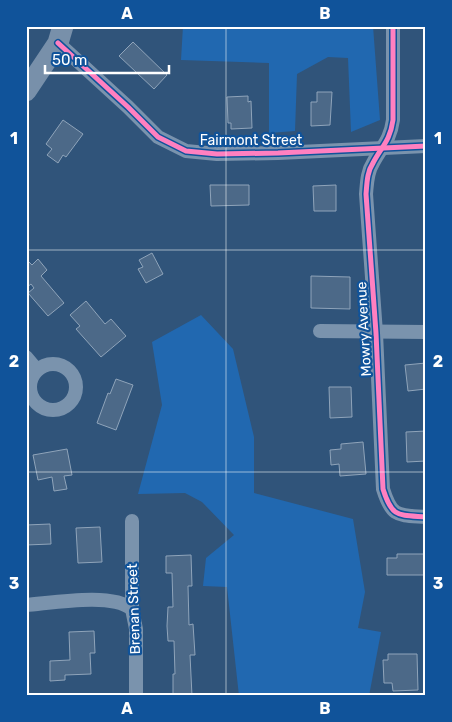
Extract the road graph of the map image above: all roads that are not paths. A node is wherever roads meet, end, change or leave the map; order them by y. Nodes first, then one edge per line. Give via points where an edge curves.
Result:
1 (393, 26) edge
2 (60, 34) edge
3 (26, 91) edge
4 (426, 146) edge
5 (383, 148) junction
6 (320, 332) dead end
7 (426, 332) edge
8 (376, 333) junction
9 (26, 357) edge
10 (37, 370) dead end
11 (426, 517) edge
12 (132, 521) dead end
13 (26, 605) edge
14 (132, 609) junction
15 (136, 696) edge

1 - 5 street, Mowry Avenue via 394,120
2 - 3 main road
2 - 5 street, Fairmont Street via 158,137 186,151 216,154
4 - 5 street, Fairmont Street
5 - 8 street, Mowry Avenue via 372,163 366,194
6 - 8 street
7 - 8 street
8 - 11 street, Mowry Avenue via 383,489 393,511
9 - 10 street
12 - 14 street, Brenan Street
13 - 14 street via 102,600 120,602
14 - 15 street, Brenan Street via 136,629

